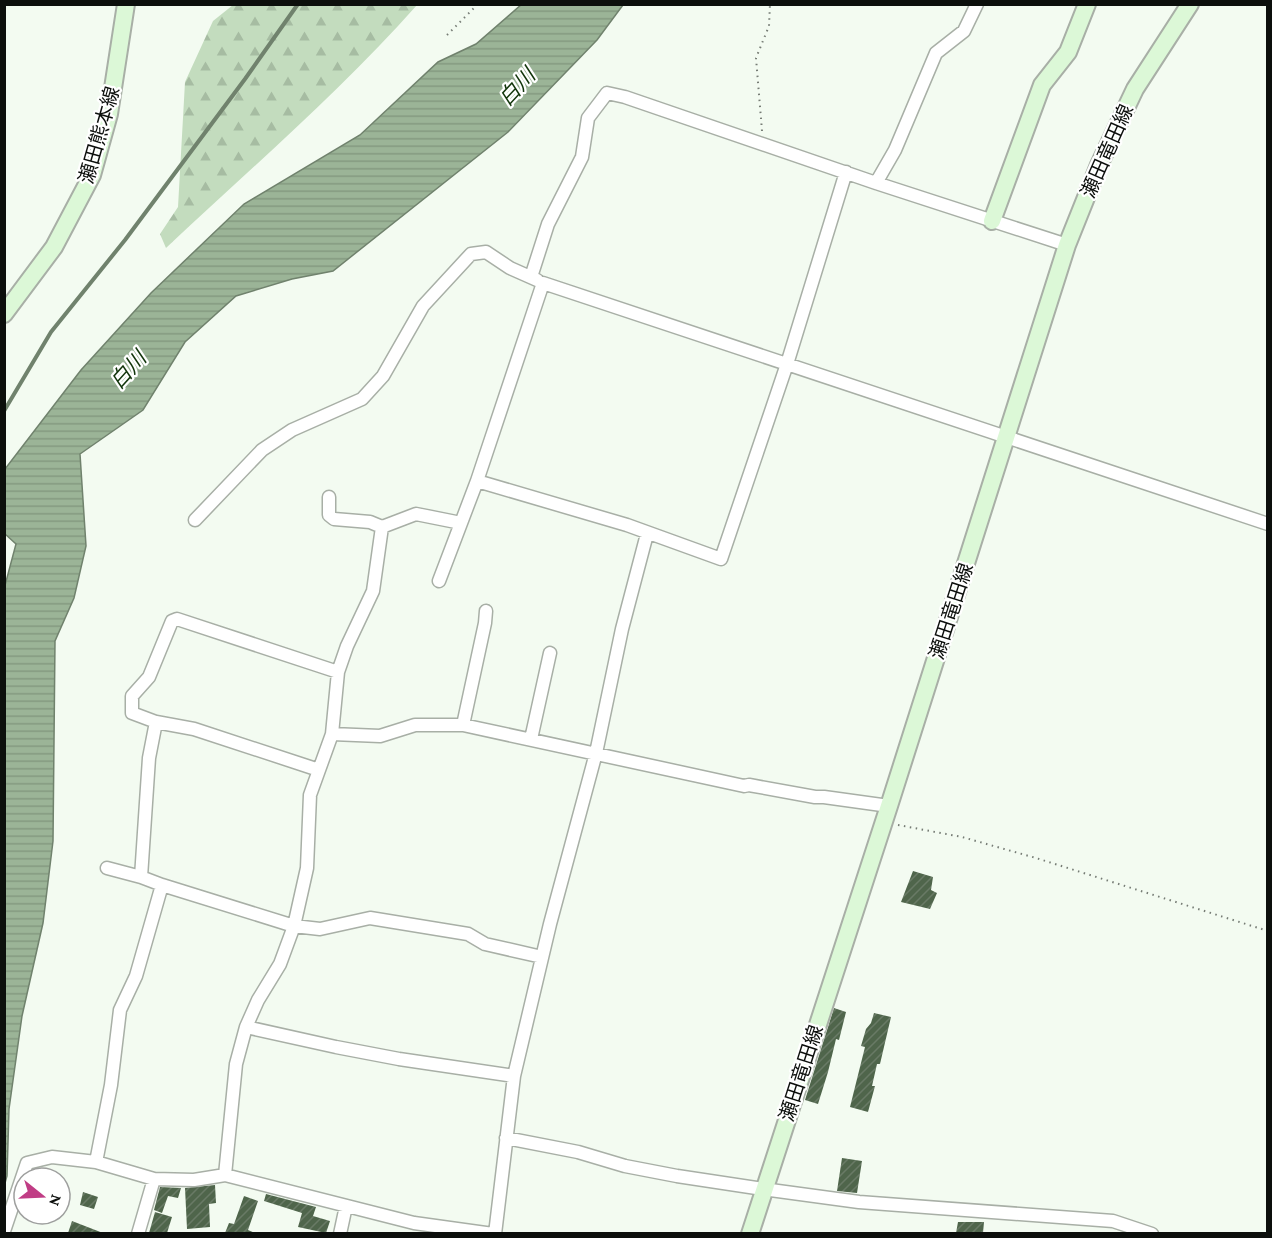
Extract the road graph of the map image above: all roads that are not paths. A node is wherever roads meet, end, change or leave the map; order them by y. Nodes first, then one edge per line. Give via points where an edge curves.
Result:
1 (126, 4) edge
2 (977, 4) edge
3 (1087, 4) edge
4 (1190, 4) edge
5 (846, 172) junction
6 (876, 183) junction
7 (992, 221) junction
8 (1067, 245) junction
9 (531, 277) junction
10 (543, 283) junction
11 (4, 314) edge
12 (787, 364) junction
13 (1007, 436) junction
14 (477, 481) junction
15 (329, 497) dead end
16 (195, 520) dead end
17 (461, 523) junction
18 (1268, 524) edge
19 (382, 527) junction
20 (647, 534) junction
21 (439, 581) dead end
22 (486, 611) dead end
23 (550, 653) dead end
24 (338, 672) junction
25 (156, 722) junction
26 (463, 725) junction
27 (332, 734) junction
28 (531, 739) junction
29 (596, 753) junction
30 (319, 770) junction
31 (886, 814) junction
32 (107, 868) dead end
33 (141, 877) junction
34 (162, 885) junction
35 (294, 926) junction
36 (542, 957) junction
37 (246, 1027) junction
38 (514, 1076) junction
39 (506, 1138) junction
40 (96, 1162) junction
41 (225, 1175) junction
42 (154, 1179) junction
43 (764, 1189) junction
44 (346, 1206) junction
45 (1091, 1220) junction
46 (4, 1231) edge
47 (138, 1233) edge
48 (340, 1233) edge
49 (494, 1233) edge
50 (750, 1233) edge
51 (1089, 1233) edge
52 (1152, 1233) edge

1 - 11 main road, 瀬田熊本線 via 109,114 92,175 54,247
2 - 6 street via 964,31 936,53 895,150
3 - 7 main road via 1068,52 1042,85
4 - 8 main road, 瀬田竜田線 via 1135,89
5 - 6 street
5 - 9 street via 607,93 588,118 582,157 548,224
5 - 12 street
6 - 7 street
7 - 8 street
8 - 13 main road, 瀬田竜田線
9 - 10 street
9 - 16 street via 486,252 471,254 423,306 383,376 362,399 292,430 262,450
10 - 12 street
10 - 14 street
12 - 13 street
12 - 20 street via 722,559
13 - 18 street
13 - 31 main road, 瀬田竜田線
14 - 17 street
14 - 20 street
15 - 19 street via 329,515 334,519
17 - 19 street via 416,514
17 - 21 street
19 - 24 street via 373,591
20 - 29 street
22 - 26 street
23 - 28 street
24 - 25 street via 177,618 172,621 149,677 132,696 132,713
24 - 27 street
25 - 30 street via 194,729
25 - 33 street via 149,758
26 - 27 street via 415,725 380,736
26 - 28 street
27 - 30 street
28 - 29 street
29 - 31 street via 744,786 824,797
29 - 36 street
30 - 35 street via 310,795 307,868
31 - 43 main road, 瀬田竜田線
32 - 33 street
33 - 34 street
34 - 35 street
34 - 40 street via 136,976 120,1011
35 - 36 street via 320,929 370,918 468,934 485,944
35 - 37 street via 280,964
36 - 38 street
37 - 38 street via 399,1059
37 - 41 street via 236,1064
38 - 39 street
39 - 43 street via 578,1152 624,1166
39 - 49 street
40 - 42 street
40 - 46 street via 52,1157 27,1163
41 - 42 street via 194,1180
41 - 44 street
42 - 47 street
43 - 45 street via 859,1202
43 - 50 main road, 瀬田竜田線
44 - 48 street
44 - 49 street via 414,1223
45 - 51 street
45 - 52 street via 1113,1221

